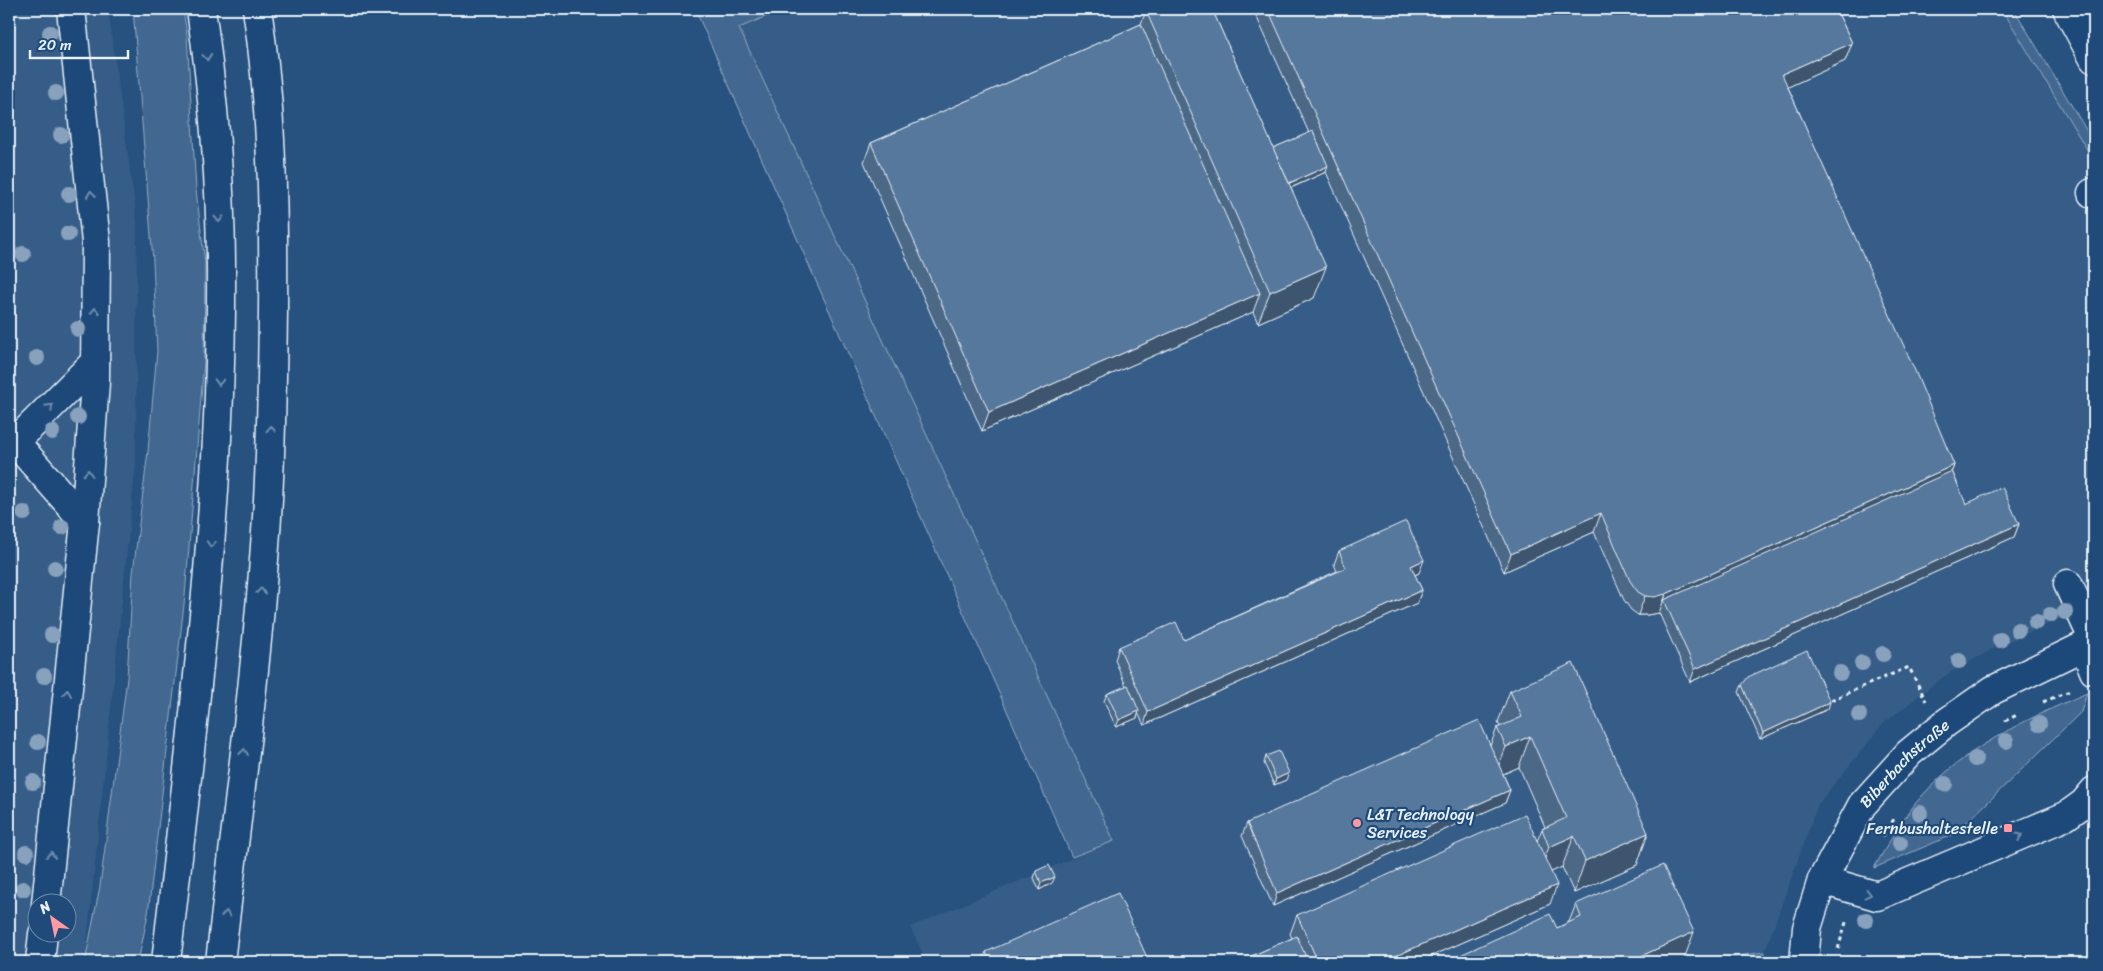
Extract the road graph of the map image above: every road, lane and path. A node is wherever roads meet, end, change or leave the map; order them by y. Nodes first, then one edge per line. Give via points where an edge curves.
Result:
1 (72, 9) edge
2 (201, 9) edge
3 (257, 9) edge
4 (2052, 9) edge
5 (2067, 9) edge
6 (2090, 52) edge
7 (95, 362) junction
8 (12, 445) edge
9 (85, 522) junction
10 (2068, 584) dead end
11 (2091, 643) edge
12 (2085, 680) edge
13 (1832, 700) dead end
14 (2040, 704) dead end
15 (2024, 711) dead end
16 (2003, 723) dead end
17 (1943, 725) junction
18 (2094, 791) edge
19 (1898, 814) dead end
20 (1878, 842) dead end
21 (1822, 880) junction
22 (1856, 891) junction
23 (47, 894) edge
24 (42, 944) edge
25 (1837, 954) dead end
26 (40, 962) edge
27 (166, 962) edge
28 (220, 962) edge
29 (1804, 962) edge

7 -> 1 main road via 96,242
2 -> 27 main road via 218,182 222,267 219,396 210,548
28 -> 3 main road via 264,556 272,411 271,172
4 - 6 main road
5 - 6 main road
8 -> 7 main road
9 -> 7 main road
8 - 9 main road
23 -> 9 main road
10 - 11 main road
11 - 12 main road
11 - 17 main road, Biberbachstraße via 1993,690
12 - 14 path
13 - 17 path via 1908,667 1921,694
15 - 16 path
17 - 21 main road, Biberbachstraße via 1909,754 1862,805
22 -> 18 main road via 1877,896 2066,816
19 - 20 path
21 - 22 main road
21 - 29 main road, Biberbachstraße via 1807,928
22 - 25 path
24 - 26 main road

